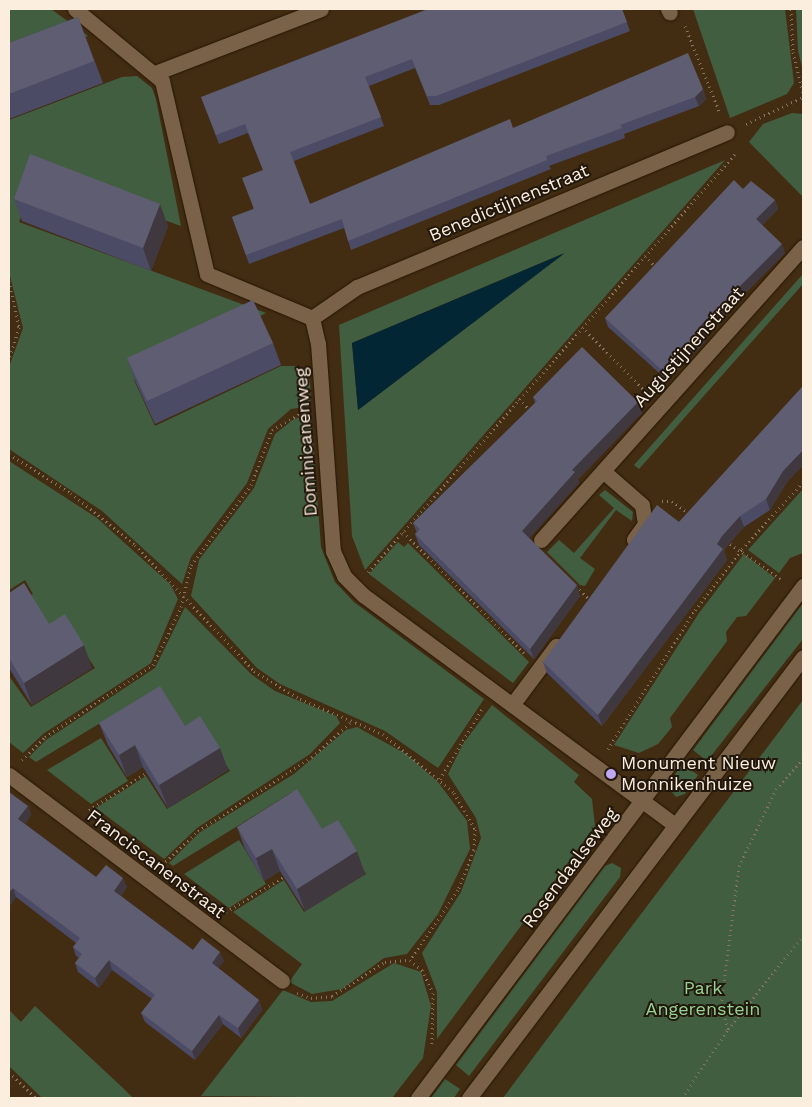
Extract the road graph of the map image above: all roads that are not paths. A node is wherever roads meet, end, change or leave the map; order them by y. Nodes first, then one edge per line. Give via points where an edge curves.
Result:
1 (75, 9) edge
2 (321, 9) edge
3 (156, 73) junction
4 (727, 132) road end
5 (803, 248) edge
6 (312, 318) junction
7 (603, 471) junction
8 (541, 540) dead end
9 (623, 554) edge
10 (803, 586) edge
11 (567, 630) edge
12 (803, 657) edge
13 (512, 705) junction
14 (12, 771) edge
15 (644, 801) junction
16 (674, 824) junction
17 (282, 981) road end
18 (418, 1098) edge
19 (469, 1098) edge

1 - 3 street
2 - 3 street
3 - 6 street via 167,91 200,261 207,274
4 - 6 street, Benedictijnenstraat via 357,287
5 - 7 street, Augustijnenstraat
6 - 13 street, Dominicanenweg via 323,410 333,551 354,587
7 - 8 street, Augustijnenstraat
7 - 9 street via 642,505 645,524
10 - 15 street, Rosendaalseweg
11 - 13 street
12 - 16 street
13 - 15 street, Dominicanenweg
14 - 17 street, Franciscanenstraat via 69,822
15 - 16 street, Dominicanenweg
15 - 18 street, Rosendaalseweg
16 - 19 street

